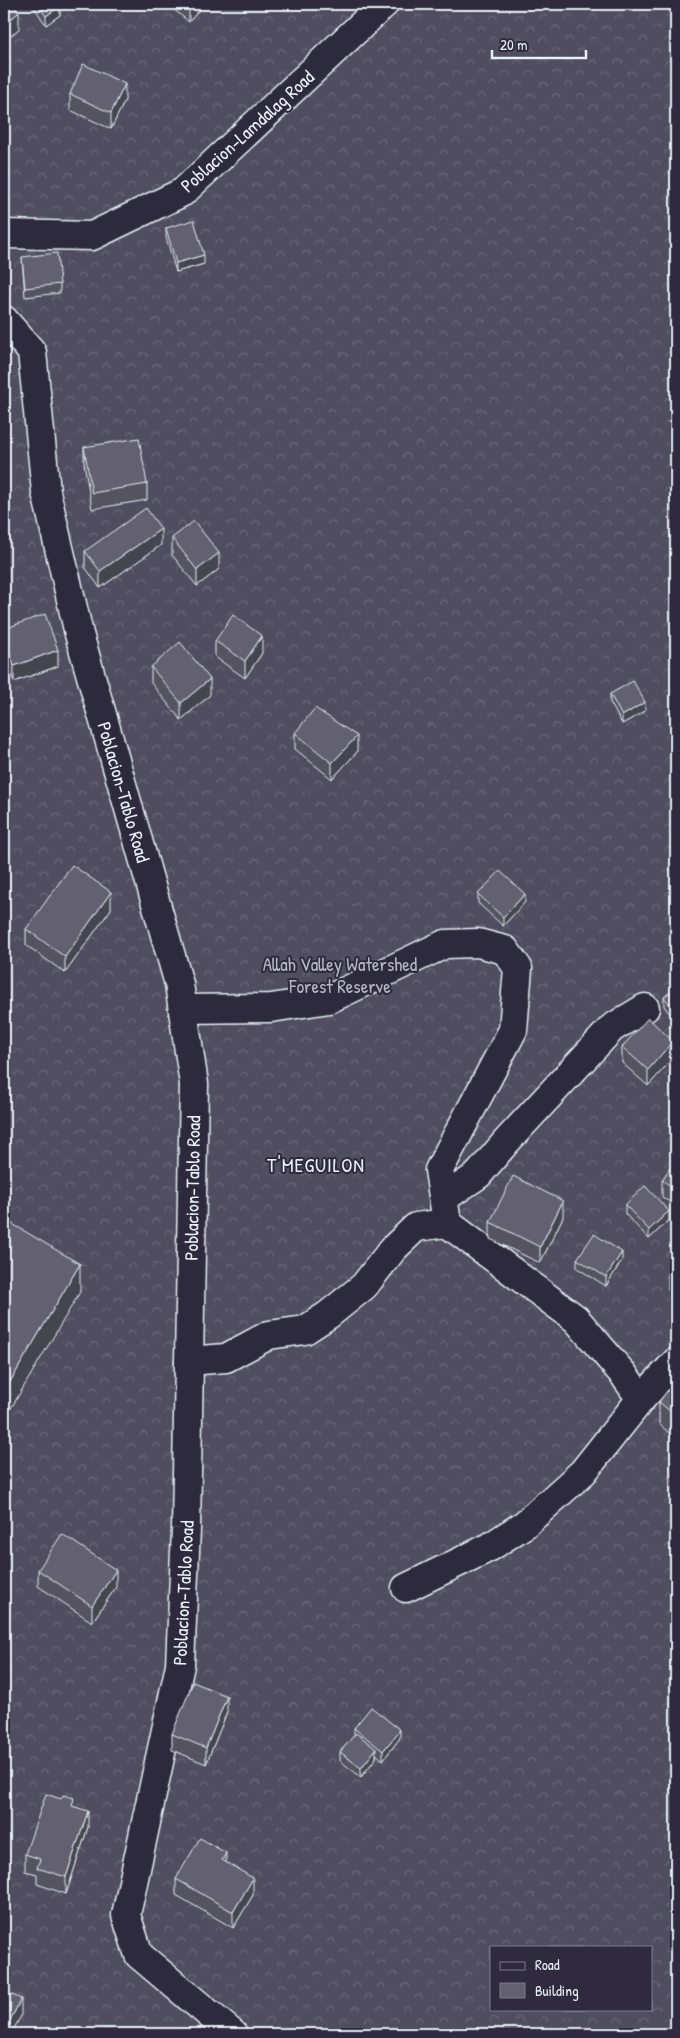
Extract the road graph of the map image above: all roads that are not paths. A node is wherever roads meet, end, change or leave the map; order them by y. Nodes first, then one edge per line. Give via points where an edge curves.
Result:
1 (384, 4) edge
2 (4, 234) edge
3 (4, 320) edge
4 (645, 1008) dead end
5 (183, 1009) junction
6 (446, 1210) junction
7 (189, 1361) junction
8 (676, 1362) edge
9 (641, 1399) junction
10 (406, 1588) dead end
11 (233, 2034) edge

1 - 2 street, Poblacion-Lamdalag Road via 183,192 92,236
3 - 5 street, Poblacion-Tablo Road via 32,352 46,492 79,634 179,984
4 - 6 street via 612,1028
5 - 6 street via 271,1008 330,999 445,944 478,943 505,950 518,968 513,1030 439,1170
5 - 7 street, Poblacion-Tablo Road via 194,1084
6 - 7 street via 416,1226 364,1286 305,1330 269,1335 226,1358
6 - 9 street via 576,1319
7 - 11 street, Poblacion-Tablo Road via 180,1665 126,1915 140,1955
8 - 9 street
9 - 10 street via 583,1472 525,1524 490,1547

